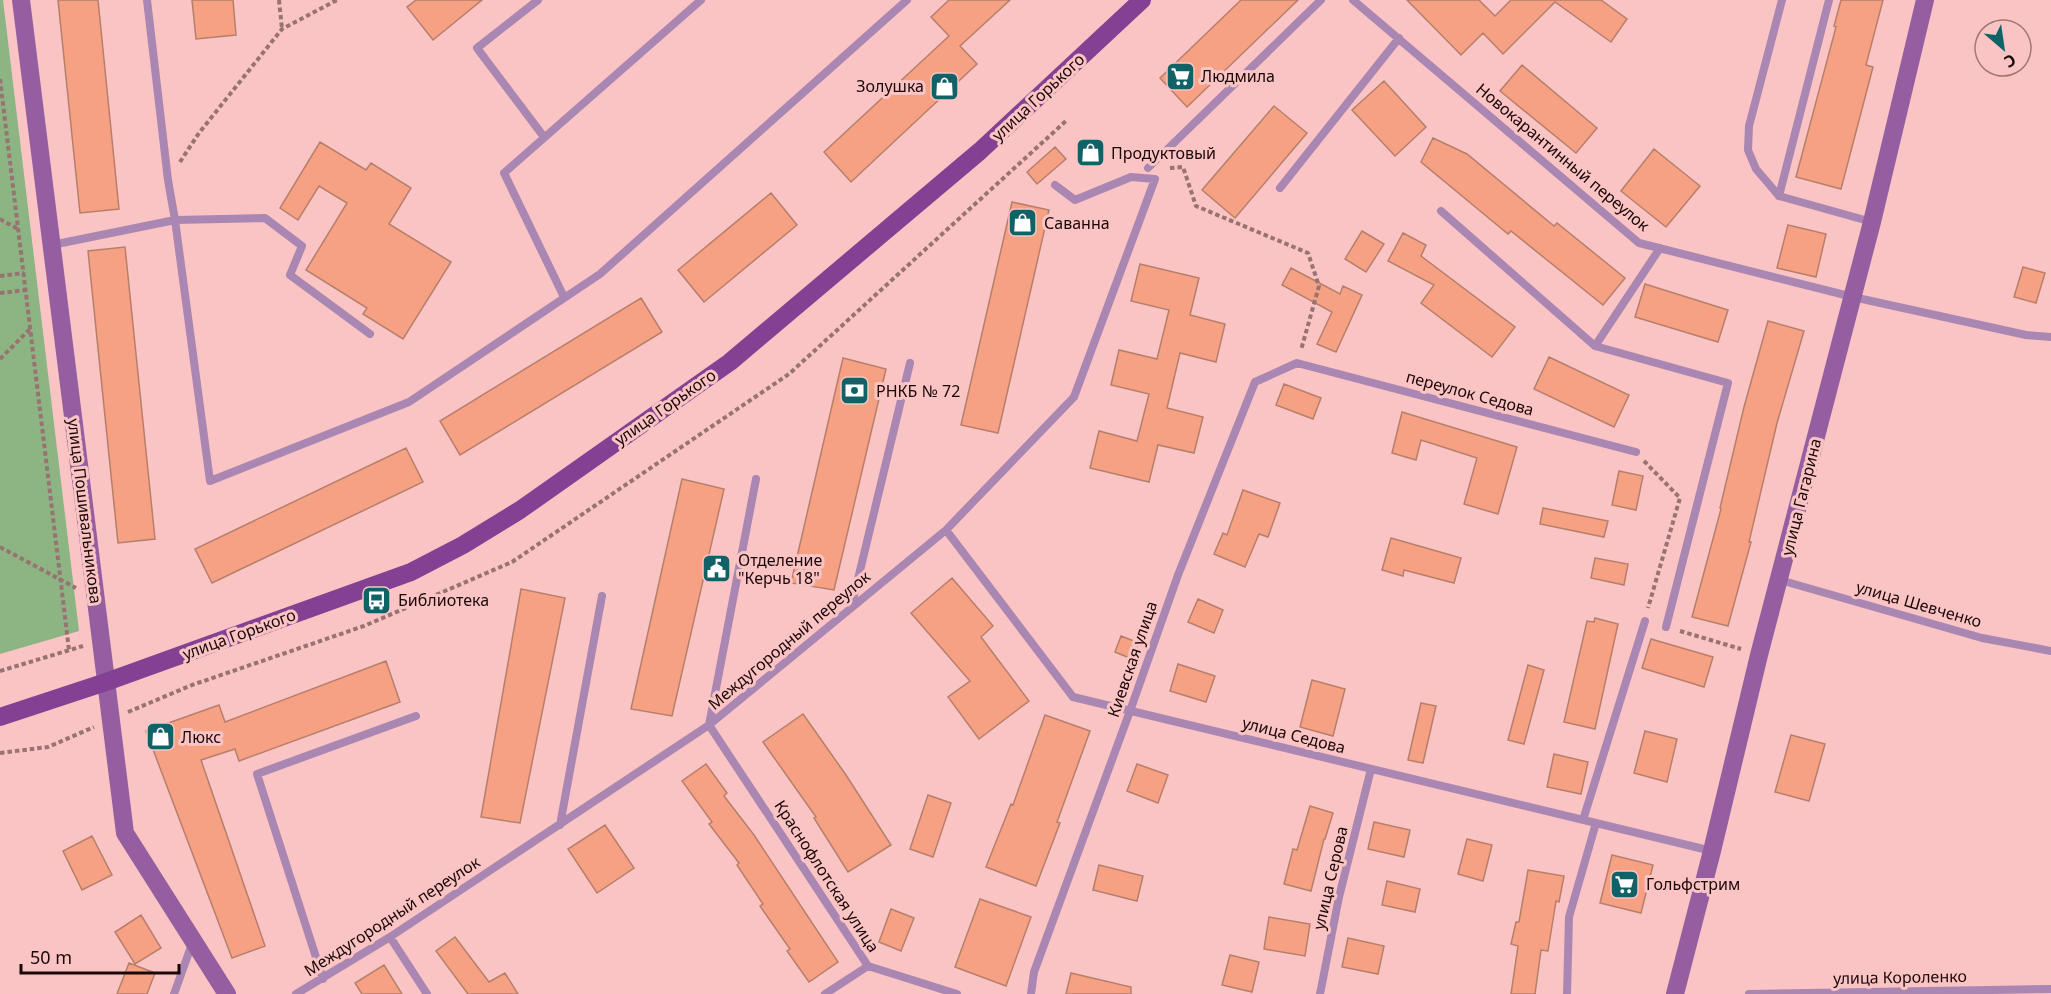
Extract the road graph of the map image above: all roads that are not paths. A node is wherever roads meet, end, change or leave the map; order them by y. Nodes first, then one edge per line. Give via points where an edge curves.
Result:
1 (21, 0) edge
2 (147, 0) edge
3 (538, 0) edge
4 (701, 0) edge
5 (907, 0) edge
6 (1142, 0) edge
7 (1321, 0) edge
8 (1353, 0) edge
9 (1782, 0) edge
10 (1829, 0) edge
11 (1925, 0) edge
12 (1399, 39) junction
13 (544, 137) junction
14 (1148, 168) road end
15 (1055, 185) dead end
16 (1280, 188) dead end
17 (1779, 196) junction
18 (1441, 211) dead end
19 (175, 220) junction
20 (1872, 222) junction
21 (52, 245) junction
22 (1660, 248) junction
23 (564, 297) junction
24 (1853, 297) junction
25 (370, 334) dead end
26 (2051, 337) edge
27 (1594, 346) junction
28 (910, 363) dead end
29 (1298, 363) joint
30 (1636, 452) dead end
31 (756, 479) dead end
32 (946, 530) junction
33 (1780, 580) junction
34 (602, 596) dead end
35 (851, 608) junction
36 (1645, 621) dead end
37 (1666, 627) dead end
38 (2051, 651) edge
39 (106, 682) junction
40 (1130, 711) junction
41 (416, 716) dead end
42 (0, 717) edge
43 (709, 725) junction
44 (1371, 769) junction
45 (1583, 820) junction
46 (1596, 823) junction
47 (560, 825) junction
48 (1712, 851) junction
49 (390, 937) junction
50 (193, 941) junction
51 (868, 966) junction
52 (323, 979) junction
53 (2051, 989) edge
54 (174, 994) edge
55 (227, 994) edge
56 (296, 994) edge
57 (427, 994) edge
58 (825, 994) edge
59 (957, 994) edge
60 (1031, 994) edge
61 (1320, 994) edge
62 (1567, 994) edge
63 (1675, 994) edge
64 (1749, 994) edge

1 - 21 main road, улица Пошивальникова
2 - 19 lane
3 - 13 lane via 477,48
4 - 13 lane
5 - 23 lane via 600,274
6 - 39 main road, улица Горького via 980,152 730,362 520,510 411,572
7 - 14 lane
8 - 12 lane, Новокарантинный переулок
9 - 17 lane via 1749,126 1748,150 1756,169
10 - 17 lane
11 - 20 main road, улица Гагарина
12 - 16 lane
12 - 22 lane, Новокарантинный переулок via 1639,243
13 - 23 lane via 504,173
15 - 32 lane, Междугородный переулок via 1075,200 1131,177 1155,179 1074,397
17 - 20 lane
18 - 27 lane
19 - 21 lane
19 - 23 lane via 210,481 410,402
19 - 25 lane via 265,218 302,246 290,275
20 - 24 main road, улица Гагарина
21 - 39 main road, улица Пошивальникова
22 - 24 lane, Новокарантинный переулок
22 - 27 lane
24 - 26 lane, Новокарантинный переулок
24 - 33 main road, улица Гагарина
27 - 37 lane via 1728,383
28 - 35 lane
29 - 30 lane, переулок Седова
29 - 40 lane, Киевская улица via 1254,382 1178,575
31 - 43 lane
32 - 35 lane, Междугородный переулок
32 - 40 lane, улица Седова via 1073,698
33 - 38 lane, улица Шевченко via 1982,638
33 - 48 main road, улица Гагарина
34 - 47 lane
35 - 43 lane, Междугородный переулок
36 - 45 lane
39 - 42 main road, улица Горького
39 - 50 main road, улица Пошивальникова via 125,833
40 - 44 lane, улица Седова
40 - 60 lane, Киевская улица via 1034,972
41 - 52 lane via 257,774
43 - 47 lane, Междугородный переулок
43 - 51 lane, Краснофлотская улица
44 - 45 lane, улица Седова
44 - 61 lane, улица Серова
45 - 46 lane, улица Седова
46 - 48 lane, улица Седова
46 - 62 lane via 1569,917
47 - 49 lane, Междугородный переулок
48 - 63 main road, улица Гагарина
49 - 52 lane, Междугородный переулок
49 - 57 lane
50 - 54 lane
50 - 55 main road, улица Пошивальникова
51 - 58 lane
51 - 59 lane, Краснофлотская улица
52 - 56 lane, Междугородный переулок
53 - 64 lane, улица Короленко

